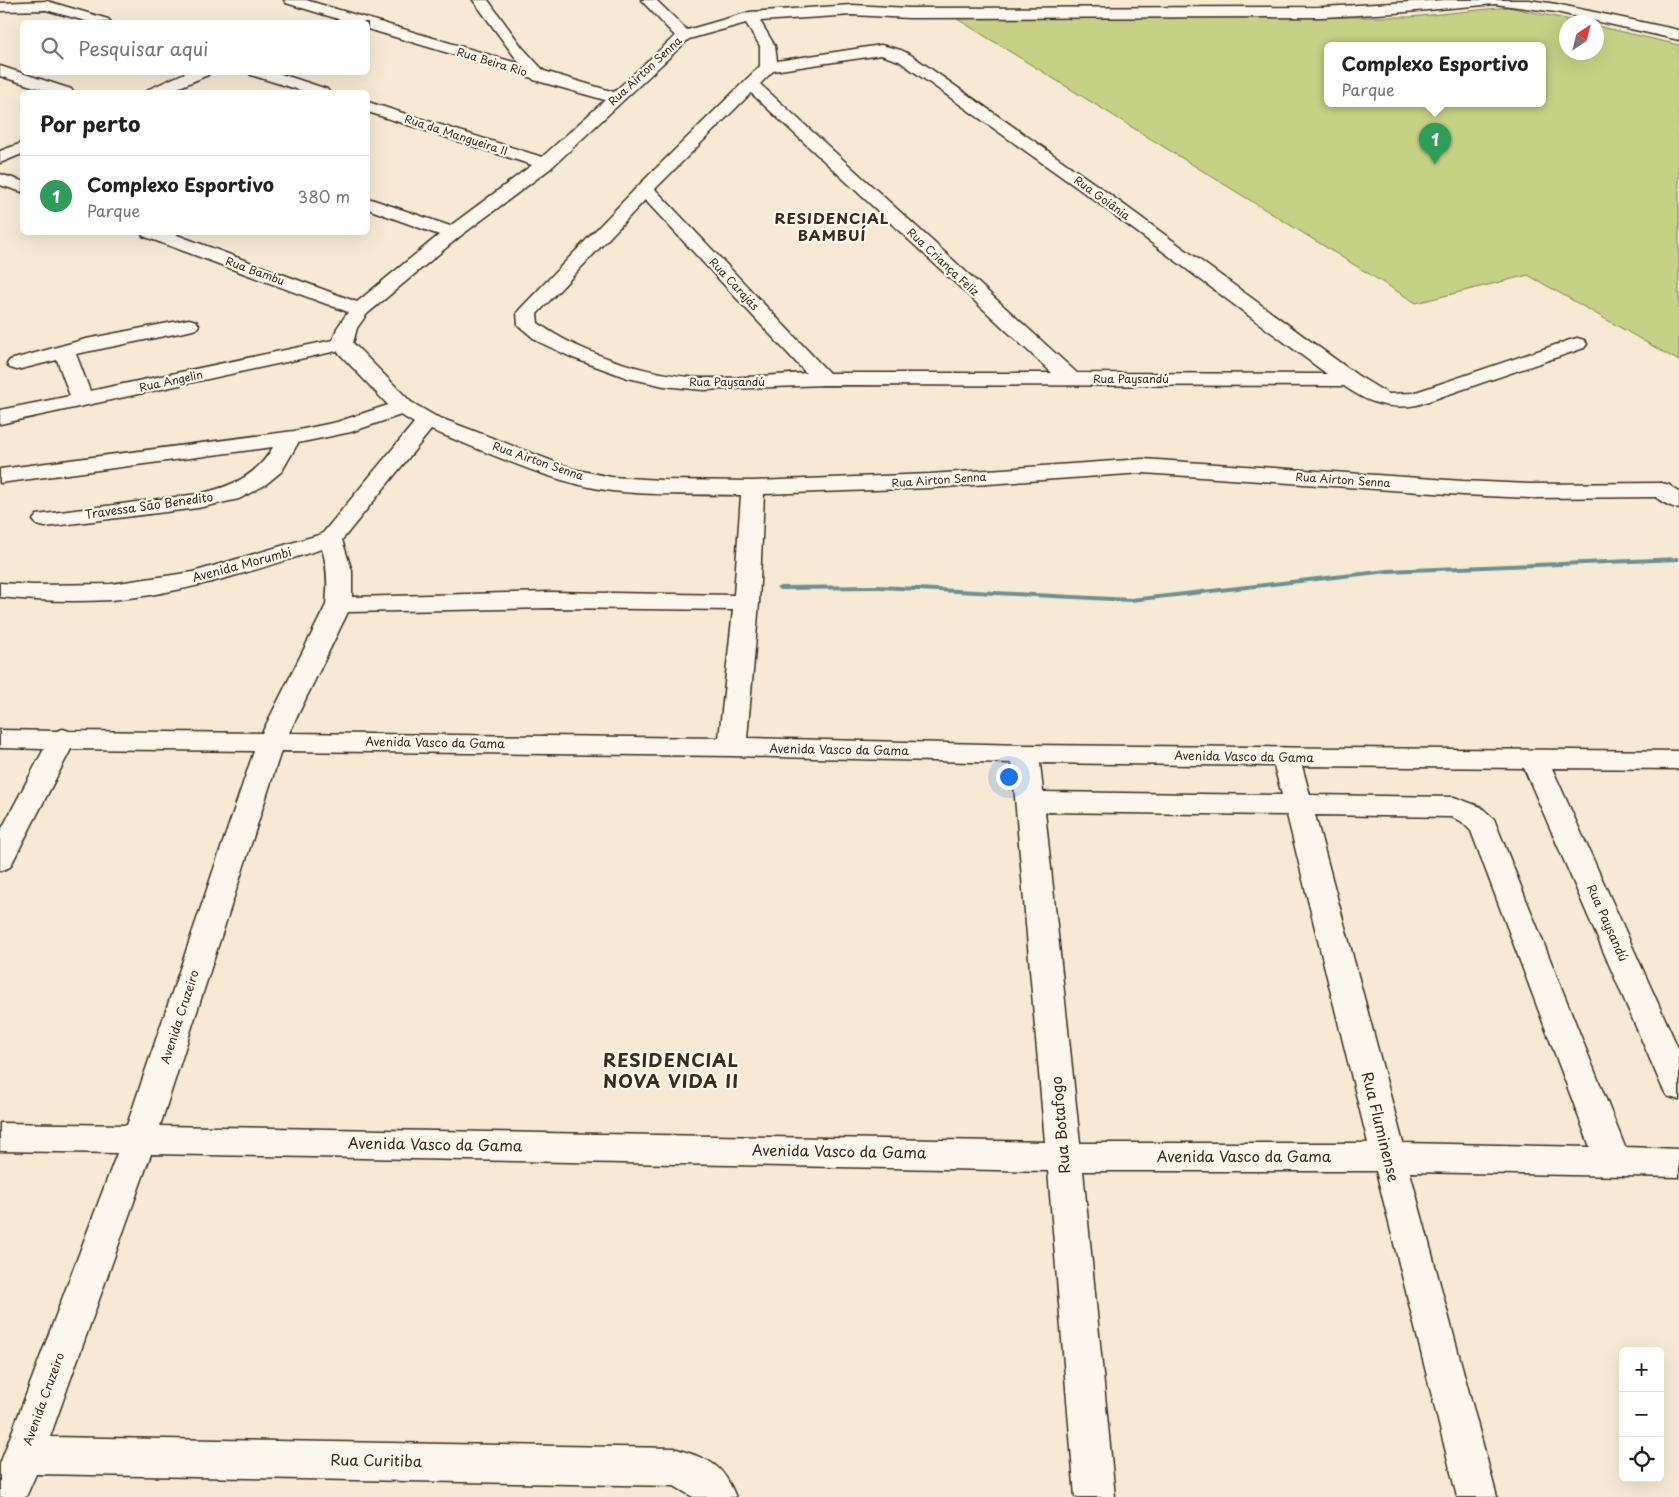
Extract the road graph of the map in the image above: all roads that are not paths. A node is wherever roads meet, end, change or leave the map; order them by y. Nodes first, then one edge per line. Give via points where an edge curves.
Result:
1 (291, 0) edge
2 (480, 0) edge
3 (648, 0) edge
4 (884, 0) edge
5 (1096, 0) edge
6 (0, 7) edge
7 (909, 13) junction
8 (1131, 13) junction
9 (750, 16) junction
10 (96, 20) edge
11 (356, 20) edge
12 (370, 25) edge
13 (1679, 35) edge
14 (684, 36) junction
15 (768, 67) junction
16 (0, 71) edge
17 (195, 75) edge
18 (267, 75) edge
19 (540, 77) junction
20 (750, 84) junction
21 (59, 90) edge
22 (159, 90) edge
23 (315, 90) edge
24 (616, 98) junction
25 (370, 108) edge
26 (20, 149) edge
27 (0, 158) edge
28 (545, 164) junction
29 (0, 179) edge
30 (20, 186) edge
31 (646, 189) junction
32 (370, 204) edge
33 (452, 233) junction
34 (158, 235) edge
35 (360, 310) junction
36 (188, 325) dead end
37 (342, 344) junction
38 (1577, 344) dead end
39 (64, 351) junction
40 (17, 364) dead end
41 (823, 379) junction
42 (1070, 379) junction
43 (1349, 380) junction
44 (82, 400) junction
45 (403, 407) junction
46 (0, 417) edge
47 (427, 420) junction
48 (289, 438) junction
49 (0, 476) edge
50 (753, 488) junction
51 (1673, 492) edge
52 (45, 520) dead end
53 (330, 539) junction
54 (0, 590) edge
55 (746, 603) junction
56 (339, 605) junction
57 (63, 738) junction
58 (0, 739) edge
59 (271, 741) junction
60 (732, 747) junction
61 (1025, 754) junction
62 (1286, 757) junction
63 (1534, 759) junction
64 (1679, 760) edge
65 (1030, 802) junction
66 (1298, 804) junction
67 (0, 860) edge
68 (1679, 1088) edge
69 (0, 1136) edge
70 (139, 1140) junction
71 (1064, 1157) junction
72 (1388, 1157) junction
73 (1613, 1162) junction
74 (1679, 1163) edge
75 (24, 1455) junction
76 (6, 1497) edge
77 (716, 1497) edge
78 (1095, 1497) edge
79 (1477, 1497) edge

1 - 11 street
2 - 19 street
3 - 14 street
4 - 7 street
5 - 8 street
6 - 10 street via 47,5
7 - 8 street, Rua Airton Senna
7 - 9 street, Rua Airton Senna via 852,10
8 - 13 street, Rua Airton Senna via 1333,12 1495,0 1556,8
9 - 14 street, Rua Airton Senna
9 - 15 street via 769,48
12 - 19 street, Rua Beira Rio
14 - 24 street, Rua Airton Senna
15 - 20 street, Rua Paysandú
15 - 43 street, Rua Goiânia via 881,50 905,58 1092,190
16 - 21 street
17 - 22 street
18 - 23 street
19 - 24 street, Rua Beira Rio
20 - 31 street, Rua Paysandú
20 - 42 street, Rua Criança Feliz
24 - 28 street, Rua Airton Senna
25 - 28 street, Rua da Mangueira II
26 - 27 street
28 - 33 street, Rua Airton Senna
29 - 30 street
31 - 41 street, Rua Carajás
31 - 41 street, Rua Paysandú via 527,313 528,324 544,337 580,354 635,374 664,380 703,384
32 - 33 street
33 - 35 street, Rua Airton Senna
34 - 35 street, Rua Bambu
35 - 37 street, Rua Airton Senna via 347,328
36 - 39 street
37 - 44 street, Rua Angelin
37 - 45 street, Rua Airton Senna
38 - 43 street, Rua Goiânia via 1397,403 1372,395
39 - 40 street
39 - 44 street
41 - 42 street, Rua Paysandú
42 - 43 street, Rua Paysandú
44 - 46 street, Rua Angelin
45 - 47 street, Rua Airton Senna
45 - 48 street via 337,429
47 - 50 street, Rua Airton Senna via 566,474 611,484
47 - 53 street
48 - 49 street
48 - 52 street, Travessa São Benedito via 274,466 231,494
50 - 51 street, Rua Airton Senna via 930,481 1142,466 1462,488
50 - 55 street
53 - 54 street, Avenida Morumbi via 195,579 111,592
53 - 56 street, Avenida Cruzeiro via 340,564
55 - 56 street via 550,600
55 - 60 street
56 - 59 street, Avenida Cruzeiro
57 - 58 street, Avenida Vasco da Gama
57 - 59 street, Avenida Vasco da Gama
57 - 67 street
59 - 60 street, Avenida Vasco da Gama
59 - 70 street, Avenida Cruzeiro
60 - 61 street, Avenida Vasco da Gama
61 - 62 street, Avenida Vasco da Gama
61 - 65 street, Rua Botafogo
62 - 63 street, Avenida Vasco da Gama
62 - 66 street, Rua Fluminense
63 - 64 street, Avenida Vasco da Gama
63 - 68 street, Rua Paysandú
65 - 66 street
65 - 71 street, Rua Botafogo
66 - 72 street, Rua Fluminense
66 - 73 street via 1454,807 1471,814 1484,826
69 - 70 street, Avenida Vasco da Gama
70 - 71 street, Avenida Vasco da Gama
70 - 75 street, Avenida Cruzeiro
71 - 72 street, Avenida Vasco da Gama
71 - 78 street, Rua Botafogo
72 - 73 street, Avenida Vasco da Gama
72 - 79 street, Rua Fluminense
73 - 74 street, Avenida Vasco da Gama
75 - 76 street, Avenida Cruzeiro
75 - 77 street, Rua Curitiba via 674,1467 701,1477

